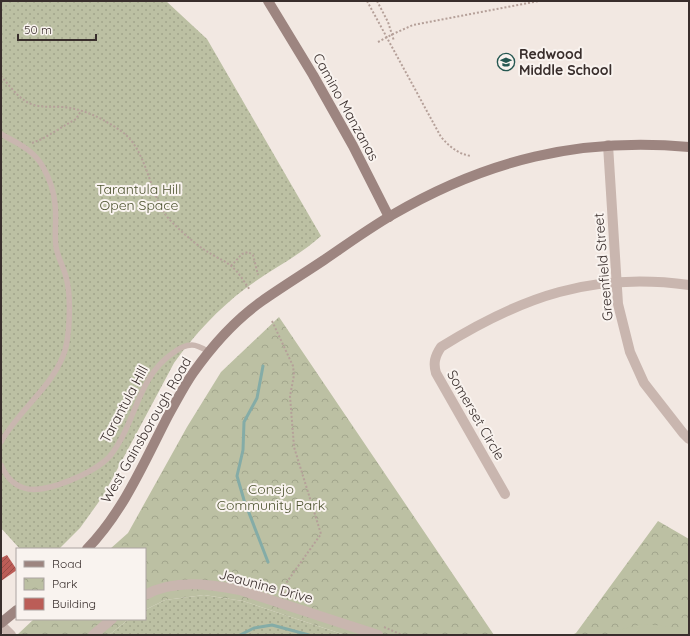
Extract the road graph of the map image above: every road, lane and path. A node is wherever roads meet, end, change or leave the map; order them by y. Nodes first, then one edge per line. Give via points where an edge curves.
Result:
1 (268, 1) edge
2 (367, 1) edge
3 (377, 1) edge
4 (539, 1) edge
5 (393, 34) junction
6 (387, 37) junction
7 (394, 41) dead end
8 (378, 42) dead end
9 (1, 76) edge
10 (81, 110) junction
11 (1, 134) edge
12 (608, 145) junction
13 (689, 147) edge
14 (27, 148) junction
15 (471, 156) dead end
16 (389, 216) junction
17 (231, 266) junction
18 (258, 275) dead end
19 (617, 282) junction
20 (689, 285) edge
21 (250, 290) dead end
22 (272, 321) dead end
23 (209, 352) junction
24 (689, 438) edge
25 (1, 442) edge
26 (1, 465) edge
27 (505, 494) dead end
28 (88, 548) edge
29 (146, 595) edge
30 (291, 595) dead end
31 (16, 611) edge
32 (111, 620) edge
33 (1, 624) edge
34 (380, 631) edge
35 (11, 635) edge
36 (93, 635) edge
37 (402, 635) edge

1 - 16 street, Camino Manzanas via 353,146
2 - 6 path
3 - 5 path
4 - 5 path via 413,26
5 - 6 path
5 - 7 path
6 - 8 path
6 - 15 path via 441,137 457,152
9 - 10 path via 24,100 41,107
10 - 14 path via 76,119 32,142
10 - 17 path via 95,115 123,132 140,154 157,201 166,215 206,252
11 - 14 lane
12 - 13 street
12 - 16 street via 568,150 511,163 430,194
12 - 19 street, Greenfield Street
14 - 25 lane via 43,166 52,187 56,248 68,281 68,333 59,366 49,382 6,432
16 - 23 street, West Gainsborough Road via 261,302 237,322
17 - 18 path via 242,254 248,252 253,255
17 - 21 path
19 - 20 street, Somerset Circle
19 - 24 street, Greenfield Street via 622,326 644,383
19 - 27 street, Somerset Circle via 570,289 537,298 501,313 442,347 437,353 434,366 436,373
22 - 30 path via 293,366 290,396 294,447 321,534 284,586 284,593
23 - 26 lane, Tarantula Hill via 193,345 186,346 166,357 156,367 117,445 109,456 92,470 57,485 33,490 14,483
23 - 28 street, West Gainsborough Road via 178,398 111,520
29 - 34 street, Jeaunine Drive via 166,587 202,584 217,586 240,590
31 - 33 street
32 - 36 street
33 - 35 street
34 - 37 path

